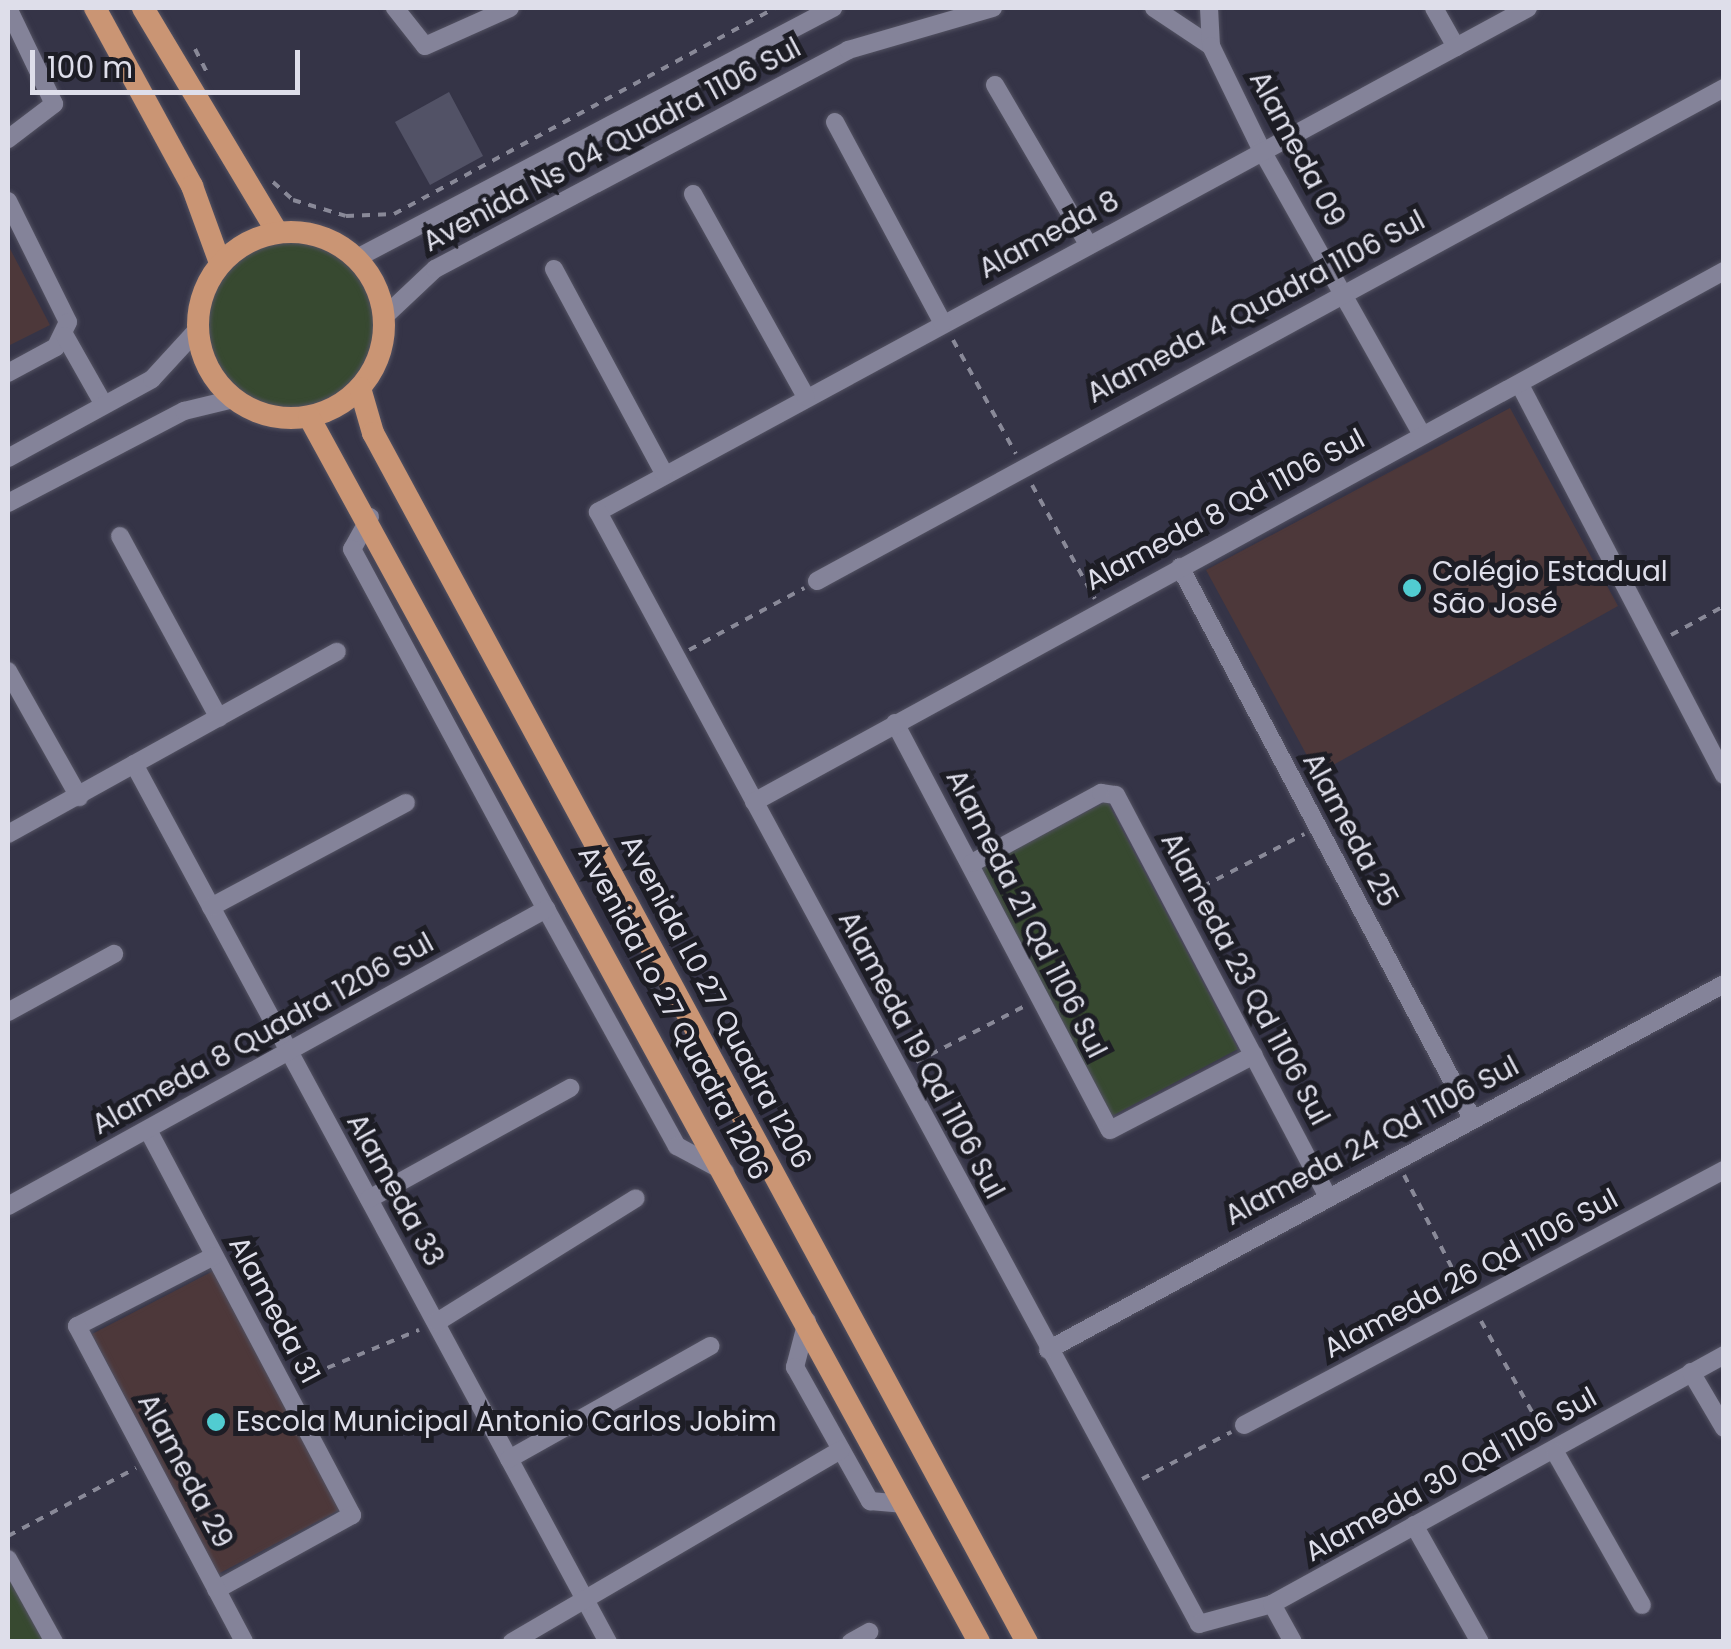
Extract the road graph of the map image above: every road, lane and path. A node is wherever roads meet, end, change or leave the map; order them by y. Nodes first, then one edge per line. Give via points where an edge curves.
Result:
1 (8, 8) edge
2 (95, 8) edge
3 (144, 8) edge
4 (395, 8) edge
5 (510, 8) edge
6 (776, 8) edge
7 (834, 8) edge
8 (993, 8) edge
9 (1154, 8) edge
10 (1209, 8) edge
11 (1434, 8) edge
12 (1528, 8) edge
13 (1212, 46) junction
14 (1456, 46) junction
15 (195, 49) dead end
16 (212, 82) dead end
17 (995, 85) dead end
18 (1724, 88) edge
19 (835, 122) dead end
20 (8, 140) edge
21 (1261, 149) junction
22 (265, 175) dead end
23 (693, 194) dead end
24 (8, 201) edge
25 (277, 232) junction
26 (1089, 246) junction
27 (357, 258) junction
28 (220, 262) junction
29 (554, 269) dead end
30 (1724, 271) edge
31 (1344, 292) junction
32 (384, 317) junction
33 (943, 323) junction
34 (198, 329) junction
35 (66, 336) junction
36 (8, 373) edge
37 (1520, 385) junction
38 (360, 388) junction
39 (806, 397) junction
40 (234, 398) junction
41 (104, 405) junction
42 (309, 417) junction
43 (1422, 436) junction
44 (8, 458) edge
45 (664, 473) junction
46 (8, 503) edge
47 (598, 512) joint
48 (370, 517) junction
49 (120, 536) dead end
50 (1180, 568) junction
51 (817, 581) joint
52 (1724, 606) edge
53 (1654, 644) junction
54 (337, 652) dead end
55 (677, 657) junction
56 (8, 671) edge
57 (218, 718) junction
58 (894, 722) junction
59 (134, 764) junction
60 (1724, 775) edge
61 (518, 790) junction
62 (80, 797) junction
63 (754, 802) junction
64 (406, 803) dead end
65 (491, 807) junction
66 (1317, 828) junction
67 (8, 834) edge
68 (544, 836) junction
69 (516, 852) junction
70 (972, 863) junction
71 (1175, 901) junction
72 (211, 906) junction
73 (546, 909) junction
74 (114, 954) dead end
75 (1720, 993) edge
76 (1040, 998) junction
77 (8, 1012) edge
78 (286, 1050) junction
79 (1254, 1055) junction
80 (898, 1071) junction
81 (570, 1088) dead end
82 (1472, 1118) junction
83 (148, 1130) junction
84 (1724, 1170) edge
85 (726, 1172) junction
86 (1326, 1196) junction
87 (636, 1198) dead end
88 (370, 1199) junction
89 (8, 1206) edge
90 (214, 1256) junction
91 (807, 1321) junction
92 (437, 1322) junction
93 (710, 1346) dead end
94 (1048, 1350) junction
95 (1724, 1355) edge
96 (1691, 1372) junction
97 (284, 1386) junction
98 (1244, 1425) joint
99 (1724, 1428) edge
100 (842, 1450) junction
101 (1554, 1452) junction
102 (510, 1459) junction
103 (148, 1462) junction
104 (1124, 1488) junction
105 (905, 1504) junction
106 (1414, 1526) junction
107 (8, 1536) edge
108 (8, 1559) edge
109 (216, 1590) junction
110 (586, 1601) junction
111 (1272, 1604) junction
112 (1642, 1605) dead end
113 (1199, 1624) joint
114 (868, 1632) dead end
115 (54, 1642) edge
116 (244, 1642) edge
117 (512, 1642) edge
118 (608, 1642) edge
119 (851, 1642) edge
120 (978, 1642) edge
121 (1027, 1642) edge
122 (1293, 1642) edge
123 (1480, 1642) edge

1 - 20 street via 54,104
2 - 28 main road via 192,186
3 - 25 main road
4 - 5 street via 425,46
6 - 22 path via 394,214 369,219 293,200
7 - 27 street, Avenida Ns 04 Quadra 1106 Sul
8 - 32 street, Avenida Ns 04 Quadra 1106 Sul via 848,50 434,270
9 - 13 street
10 - 13 street
11 - 14 street
12 - 14 street, Alameda 8
13 - 21 street, Alameda 09
14 - 21 street, Alameda 8
15 - 16 path
17 - 26 street
18 - 31 street, Alameda 4 Quadra 1106 Sul
19 - 33 street
21 - 26 street, Alameda 8
21 - 31 street, Alameda 09
23 - 39 street
24 - 35 street via 68,322
25 - 27 main road via 312,233
25 - 28 main road
26 - 33 street, Alameda 8
27 - 32 main road
28 - 34 main road
29 - 45 street
30 - 37 street, Alameda 8 Qd 1106 Sul
31 - 43 street, Alameda 09
31 - 51 street, Alameda 4 Quadra 1106 Sul
32 - 38 main road via 380,356
33 - 39 street, Alameda 8
34 - 40 main road via 208,368
34 - 41 street via 165,368
35 - 36 street
35 - 41 street
37 - 43 street, Alameda 8 Qd 1106 Sul
37 - 53 street
38 - 42 main road
38 - 121 main road, Avenida L0 27 Quadra 1206 via 373,433
39 - 45 street, Alameda 8
40 - 42 main road via 257,412
40 - 46 street via 184,411
41 - 44 street
42 - 48 main road, Avenida Lo 27 Quadra 1206
43 - 50 street, Alameda 8 Qd 1106 Sul
45 - 47 street, Alameda 8
47 - 55 street, Alameda 19 Qd 1106 Sul
48 - 61 main road, Avenida Lo 27 Quadra 1206
48 - 65 street via 352,549
49 - 57 street
50 - 58 street, Alameda 8 Qd 1106 Sul
50 - 66 street, Alameda 25
51 - 55 path
52 - 53 path
53 - 60 street
54 - 57 street
55 - 63 street, Alameda 19 Qd 1106 Sul
56 - 62 street
57 - 59 street
58 - 63 street, Alameda 8 Qd 1106 Sul
58 - 70 street, Alameda 21 Qd 1106 Sul
59 - 62 street
59 - 72 street, Alameda 33
61 - 65 street
61 - 68 main road, Avenida Lo 27 Quadra 1206
62 - 67 street
63 - 80 street, Alameda 19 Qd 1106 Sul
64 - 72 street
65 - 69 street
66 - 71 path
66 - 82 street, Alameda 25
68 - 69 street
68 - 85 main road, Avenida Lo 27 Quadra 1206
69 - 73 street
70 - 71 street, Alameda 23 Qd 1106 Sul via 1110,792
70 - 76 street, Alameda 21 Qd 1106 Sul
71 - 79 street, Alameda 23 Qd 1106 Sul
72 - 78 street, Alameda 33
73 - 78 street, Alameda 8 Quadra 1206 Sul
73 - 85 street via 677,1146
74 - 77 street
75 - 82 street, Alameda 24 Qd 1106 Sul
76 - 79 street, Alameda 21 Qd 1106 Sul via 1110,1130
76 - 80 path
78 - 83 street, Alameda 8 Quadra 1206 Sul
78 - 88 street, Alameda 33
79 - 86 street, Alameda 23 Qd 1106 Sul
80 - 94 street, Alameda 19 Qd 1106 Sul
81 - 88 street
82 - 86 street, Alameda 24 Qd 1106 Sul
83 - 89 street, Alameda 8 Quadra 1206 Sul
83 - 90 street, Alameda 31
84 - 98 street, Alameda 26 Qd 1106 Sul
85 - 91 main road, Avenida Lo 27 Quadra 1206
86 - 94 street, Alameda 24 Qd 1106 Sul
87 - 92 street
88 - 92 street, Alameda 33
90 - 97 street, Alameda 31
90 - 103 street, Alameda 29 via 78,1326
91 - 100 street via 792,1357
91 - 105 main road, Avenida Lo 27 Quadra 1206
92 - 97 path
92 - 102 street, Alameda 33
93 - 102 street
94 - 104 street, Alameda 19 Qd 1106 Sul
95 - 96 street, Alameda 30 Qd 1106 Sul
96 - 99 street
96 - 101 street, Alameda 30 Qd 1106 Sul
97 - 109 street, Alameda 31 via 352,1515
98 - 104 path
100 - 105 street via 870,1501
100 - 110 street
101 - 106 street, Alameda 30 Qd 1106 Sul
101 - 112 street
102 - 110 street, Alameda 33
103 - 107 path
103 - 109 street, Alameda 29
104 - 113 street, Alameda 19 Qd 1106 Sul
105 - 120 main road, Avenida Lo 27 Quadra 1206
106 - 111 street, Alameda 30 Qd 1106 Sul
106 - 123 street
108 - 115 street
109 - 116 street, Alameda 29
110 - 117 street
110 - 118 street, Alameda 33
111 - 113 street, Alameda 30 Qd 1106 Sul
111 - 122 street
114 - 119 street

